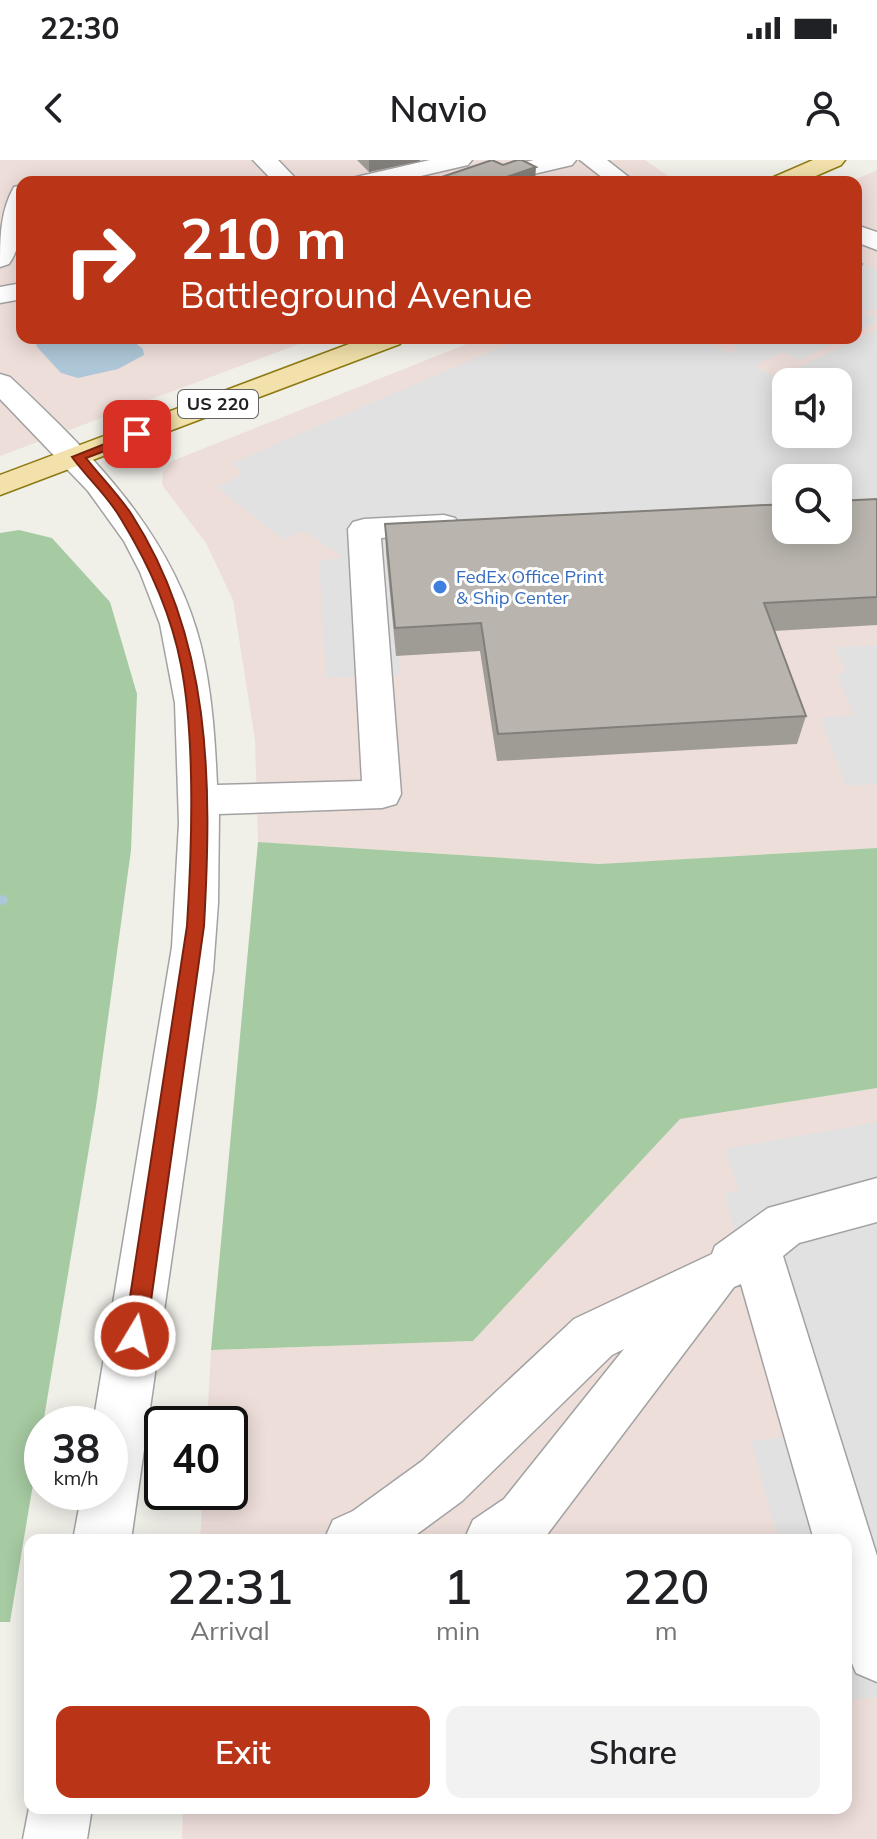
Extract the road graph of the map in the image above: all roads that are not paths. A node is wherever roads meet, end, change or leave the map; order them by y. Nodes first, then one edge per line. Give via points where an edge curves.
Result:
1 (265, 160) edge
2 (460, 160) edge
3 (564, 160) edge
4 (592, 160) edge
5 (833, 160) edge
6 (281, 176) edge
7 (390, 176) edge
8 (496, 176) edge
9 (615, 176) edge
10 (796, 176) edge
11 (16, 210) edge
12 (0, 259) edge
13 (374, 344) edge
14 (0, 383) edge
15 (78, 457) junction
16 (0, 486) edge
17 (479, 524) edge
18 (199, 800) junction
19 (877, 1200) edge
20 (755, 1246) junction
21 (712, 1278) junction
22 (103, 1534) edge
23 (368, 1534) edge
24 (502, 1534) edge
25 (841, 1534) edge
26 (852, 1569) edge
27 (877, 1652) edge
28 (59, 1814) edge
29 (55, 1839) edge

1 - 6 street
2 - 7 street
3 - 8 street
4 - 9 street
5 - 10 main road
11 - 12 street
13 - 15 main road, US 220
14 - 15 street
15 - 16 main road, US 220
15 - 18 street via 125,514 171,605 188,663
17 - 18 street via 364,529 382,794
18 - 22 street via 196,926
19 - 20 street via 786,1224
20 - 21 street
20 - 25 street
21 - 23 street via 593,1337 442,1481
21 - 24 street via 524,1519
26 - 27 street
28 - 29 street

